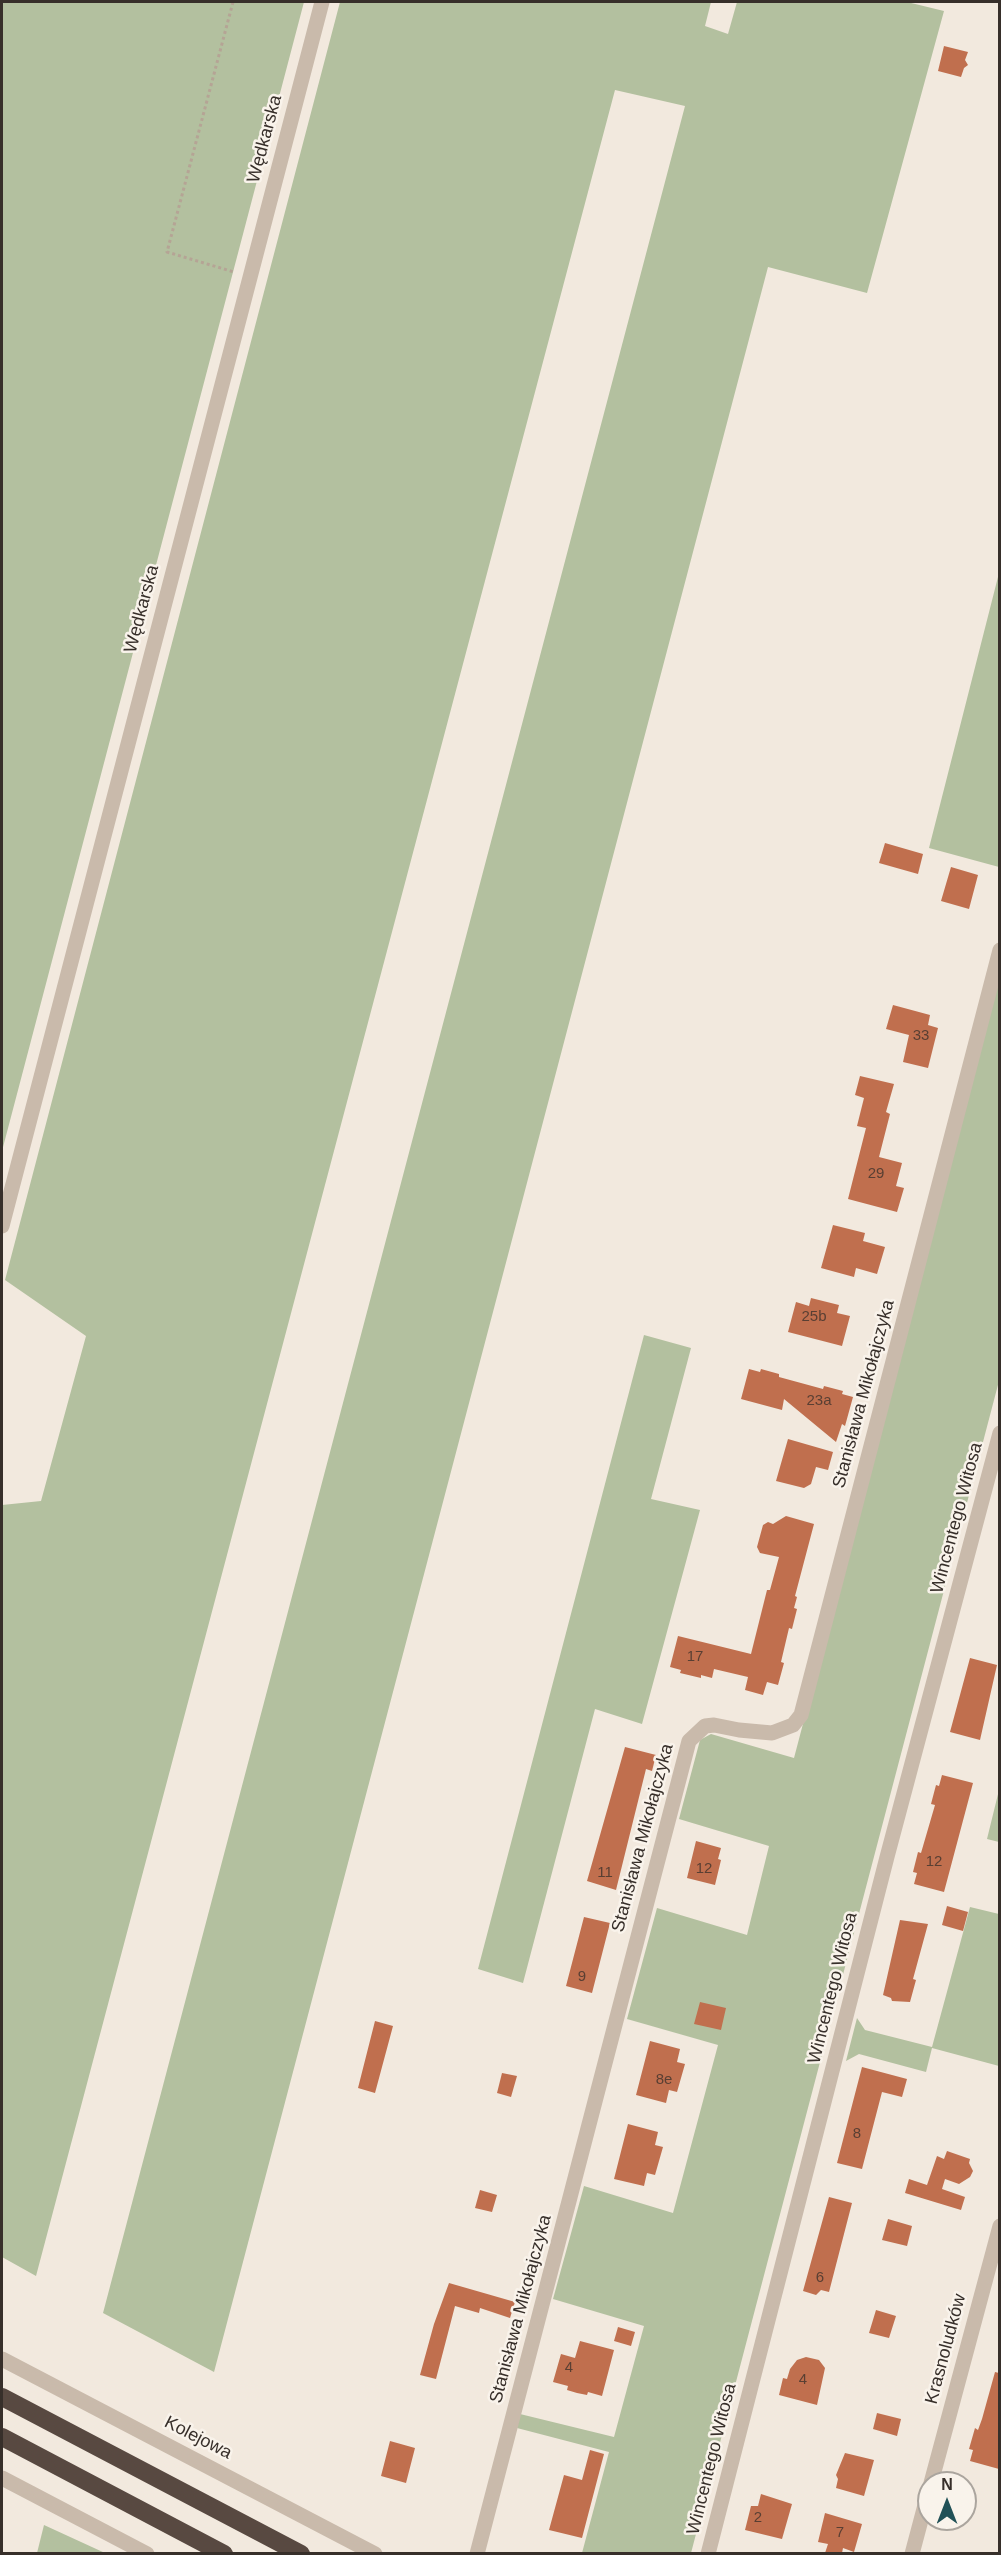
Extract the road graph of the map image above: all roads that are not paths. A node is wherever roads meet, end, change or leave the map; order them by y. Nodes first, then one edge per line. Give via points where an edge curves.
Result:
1 (321, 2) edge
2 (999, 950) edge
3 (2, 1226) edge
4 (999, 1433) edge
5 (999, 2226) edge
6 (2, 2359) edge
7 (2, 2397) edge
8 (2, 2437) edge
9 (934, 2471) edge
10 (2, 2478) edge
11 (918, 2531) edge
12 (147, 2553) edge
13 (224, 2553) edge
14 (301, 2553) edge
15 (375, 2553) edge
16 (477, 2553) edge
17 (708, 2553) edge
18 (912, 2553) edge

1 - 3 street, Wędkarska
2 - 16 street, Stanisława Mikołajczyka via 801,1715 794,1725 772,1733 705,1726 689,1741
4 - 17 street, Wincentego Witosa
5 - 9 street, Krasnoludków
6 - 15 street, Kolejowa
7 - 14 highway
8 - 13 highway
10 - 12 street
11 - 18 street

